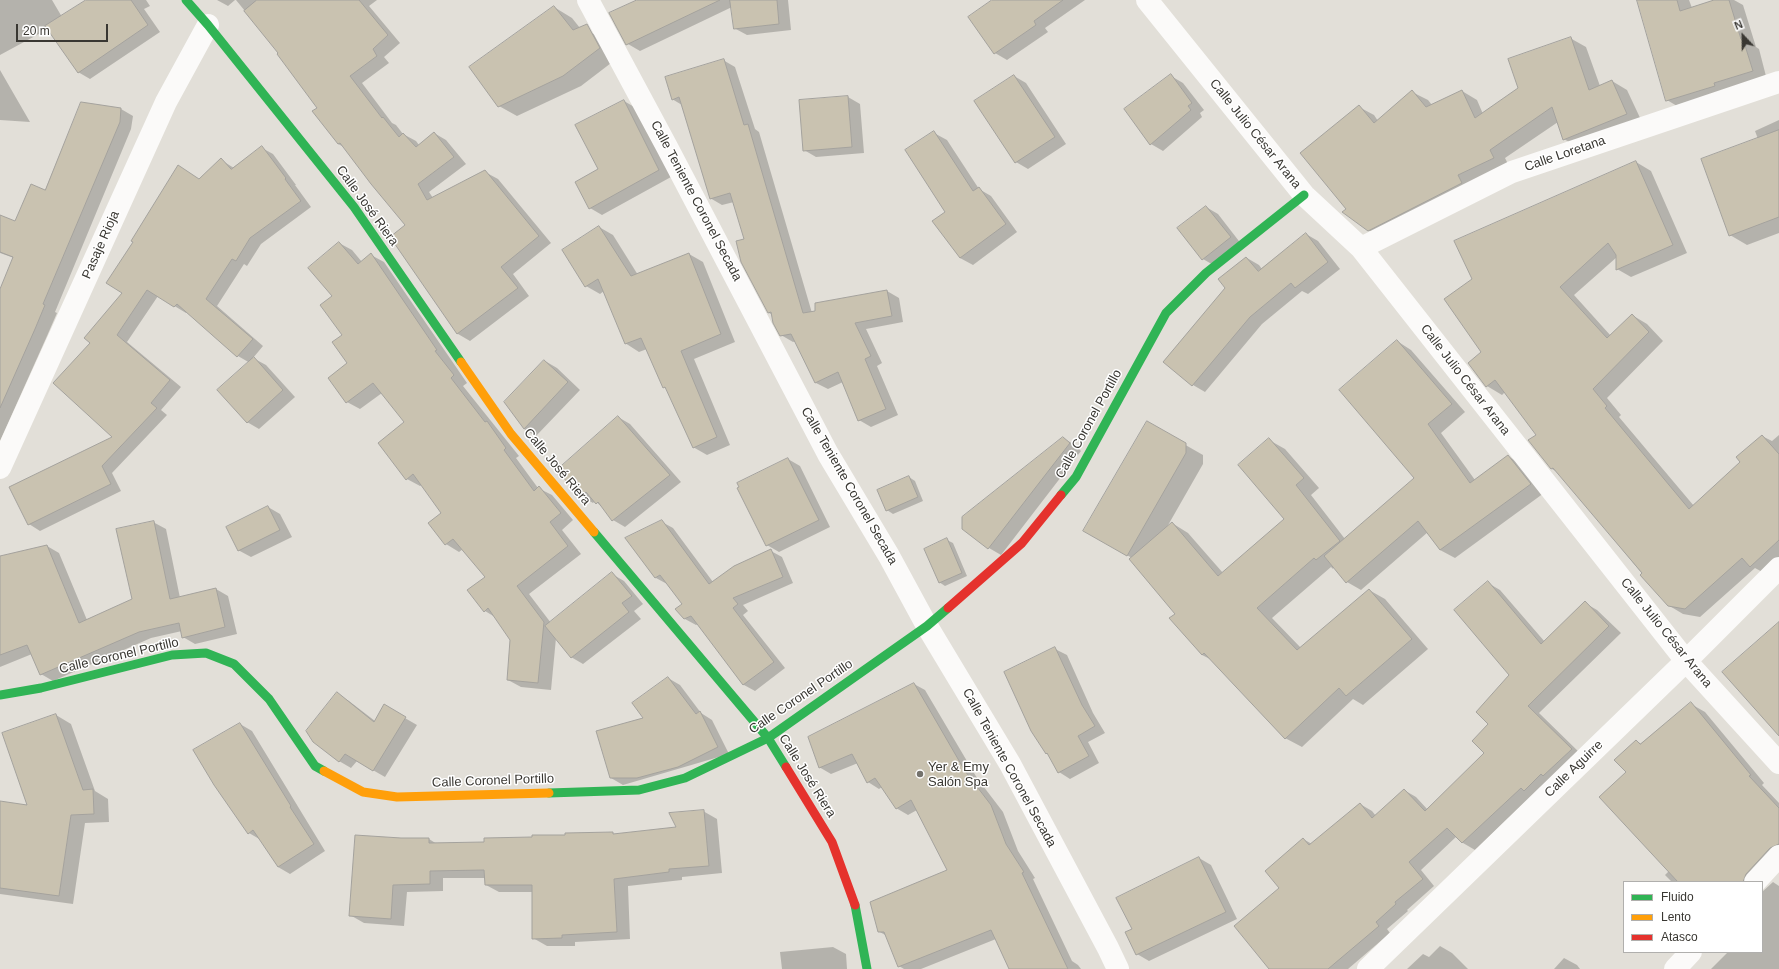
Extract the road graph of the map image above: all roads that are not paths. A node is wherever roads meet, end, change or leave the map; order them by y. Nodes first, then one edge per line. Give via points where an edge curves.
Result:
1 (186, 0) edge
2 (588, 0) edge
3 (1147, 0) edge
4 (208, 25) junction
5 (1779, 82) edge
6 (1304, 195) junction
7 (1361, 248) junction
8 (0, 468) edge
9 (1779, 568) edge
10 (927, 626) junction
11 (1686, 661) junction
12 (0, 695) edge
13 (768, 738) junction
14 (1779, 763) edge
15 (1779, 856) edge
16 (1756, 881) edge
17 (1690, 953) edge
18 (867, 969) edge
19 (1118, 969) edge
20 (1368, 969) edge
21 (1675, 969) edge

1 - 4 street, Calle José Riera
2 - 10 street, Calle Teniente Coronel Secada via 828,454 890,556
3 - 6 street, Calle Julio César Arana
4 - 8 street, Pasaje Rioja via 166,102
4 - 13 street, Calle José Riera via 354,207 511,434
5 - 7 street, Calle Loretana via 1512,172
6 - 7 street, Calle Julio César Arana
6 - 10 street, Calle Coronel Portillo via 1206,273 1166,313 1076,477 1022,543
7 - 11 street, Calle Julio César Arana
9 - 11 street, Calle Aguirre
10 - 13 street, Calle Coronel Portillo
10 - 19 street, Calle Teniente Coronel Secada via 1010,764
11 - 14 street, Calle Julio César Arana
11 - 20 street, Calle Aguirre
12 - 13 street, Calle Coronel Portillo via 40,688 172,655 206,653 234,664 269,699 315,766 363,792 397,797 639,790 685,778
13 - 18 street, Calle José Riera via 832,842 854,905
15 - 16 street
17 - 21 street

